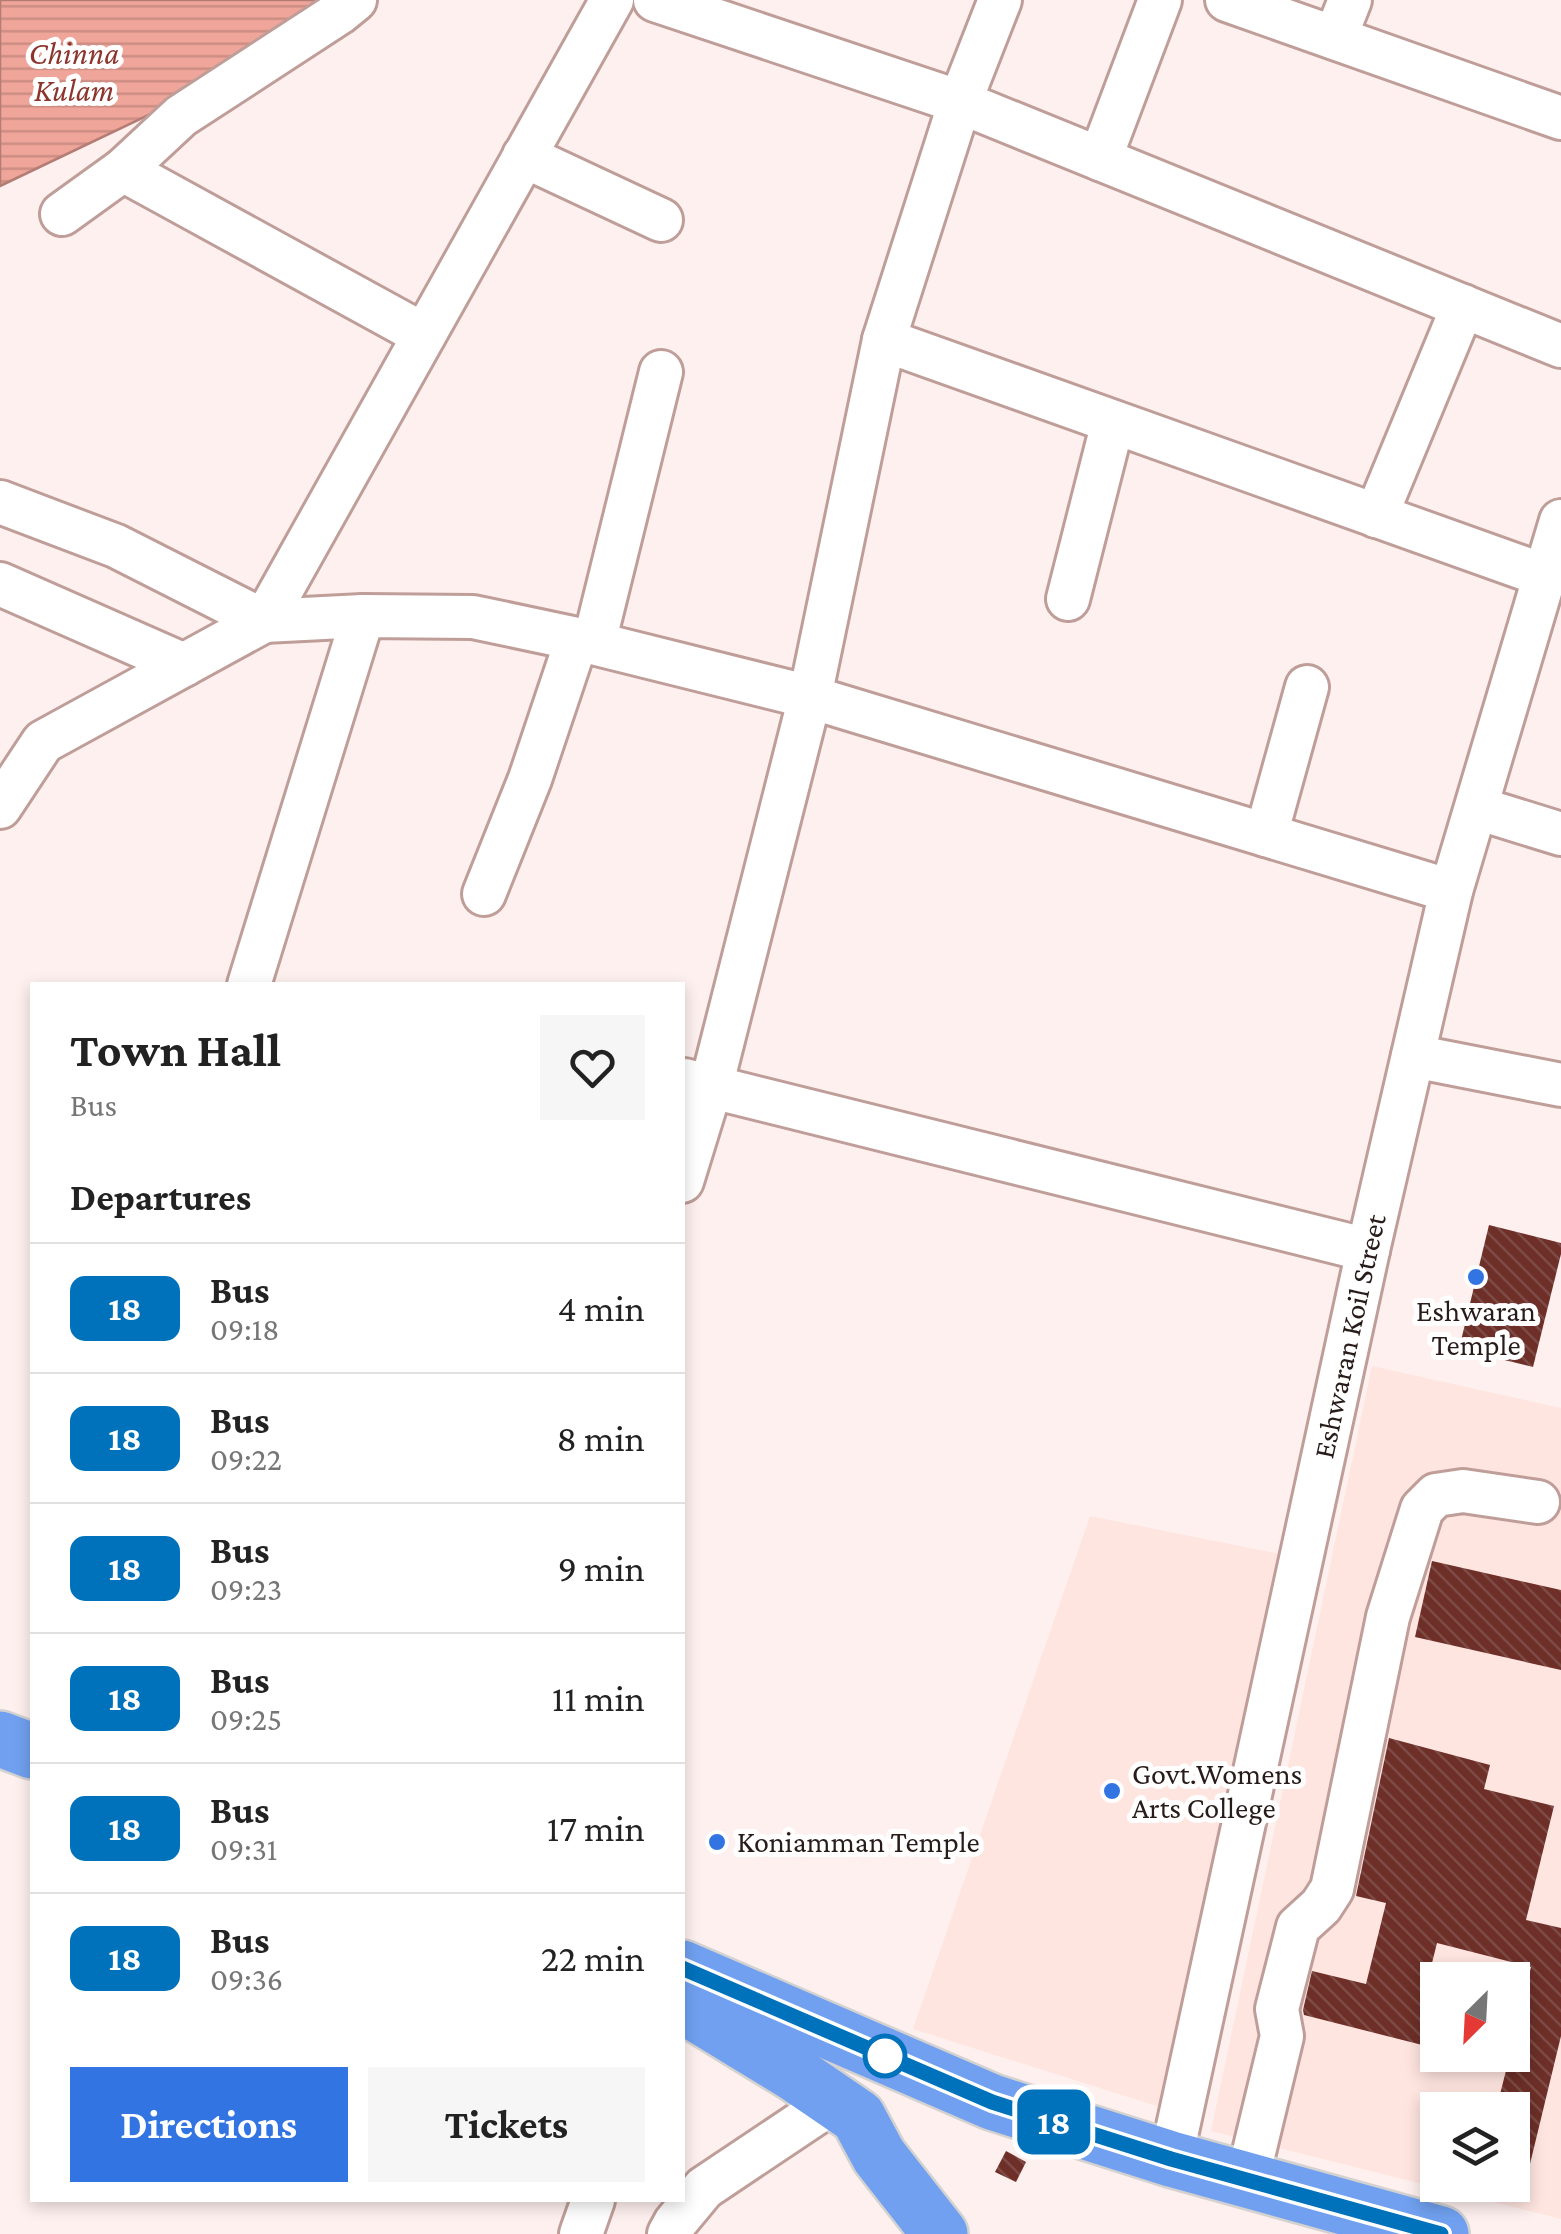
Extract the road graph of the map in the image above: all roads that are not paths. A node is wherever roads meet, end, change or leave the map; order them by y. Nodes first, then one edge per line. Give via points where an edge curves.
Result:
1 (355, 0) edge
2 (612, 0) edge
3 (655, 0) edge
4 (1000, 0) edge
5 (1160, 0) edge
6 (1227, 0) edge
7 (1342, 19) edge
8 (960, 102) junction
9 (1561, 118) edge
10 (524, 156) junction
11 (1100, 159) junction
12 (123, 170) junction
13 (62, 214) dead end
14 (661, 220) dead end
15 (1463, 306) junction
16 (424, 335) junction
17 (884, 340) junction
18 (1561, 346) edge
19 (661, 372) dead end
20 (1113, 422) junction
21 (0, 502) edge
22 (1376, 516) junction
23 (1561, 521) edge
24 (1543, 575) junction
25 (0, 584) edge
26 (1068, 599) dead end
27 (363, 616) junction
28 (264, 621) junction
29 (586, 641) junction
30 (184, 665) junction
31 (1307, 687) dead end
32 (810, 697) junction
33 (0, 807) edge
34 (1477, 808) junction
35 (1561, 834) edge
36 (1266, 835) junction
37 (1451, 891) junction
38 (484, 894) dead end
39 (250, 982) edge
40 (1412, 1056) junction
41 (697, 1083) edge
42 (1561, 1085) edge
43 (685, 1161) edge
44 (1368, 1250) junction
45 (1538, 1502) dead end
46 (0, 1707) edge
47 (30, 1717) edge
48 (0, 1739) edge
49 (30, 1749) edge
50 (685, 1969) edge
51 (685, 2007) edge
52 (937, 2079) junction
53 (834, 2101) junction
54 (879, 2156) junction
55 (1171, 2159) junction
56 (1247, 2181) junction
57 (592, 2202) edge
58 (580, 2234) edge
59 (669, 2234) edge
60 (940, 2234) edge
61 (1441, 2234) edge

1 - 12 street via 181,116
2 - 10 street
3 - 8 street
4 - 8 street
5 - 11 street
6 - 7 street
7 - 9 street
8 - 11 street
8 - 17 street
10 - 14 street
10 - 16 street
11 - 15 street
12 - 13 street
12 - 16 street
15 - 18 street
15 - 22 street
16 - 28 street
17 - 20 street
17 - 32 street
19 - 29 street
20 - 22 street
20 - 26 street
21 - 28 street via 116,546
22 - 24 street
23 - 24 street, Eshwaran Koil Street
24 - 34 street, Eshwaran Koil Street
25 - 30 street
27 - 28 street
27 - 29 street via 473,617
27 - 39 street
28 - 30 street
29 - 32 street
29 - 38 street
30 - 33 street via 44,742
31 - 36 street
32 - 36 street
32 - 41 street
34 - 35 street
34 - 37 street, Eshwaran Koil Street
36 - 37 street
37 - 40 street, Eshwaran Koil Street
40 - 42 street
40 - 44 street, Eshwaran Koil Street
41 - 43 street
41 - 44 street
44 - 55 street, Eshwaran Koil Street
45 - 56 street via 1463,1491 1436,1495 1422,1509 1388,1617 1332,1890 1298,1927 1278,2009 1282,2036
46 - 47 highway
48 - 49 highway
50 - 52 highway
51 - 53 highway
52 - 54 highway via 896,2089
52 - 55 highway
53 - 54 highway via 858,2117
53 - 59 street via 704,2188
54 - 60 highway
55 - 56 highway
56 - 61 highway
57 - 58 street

